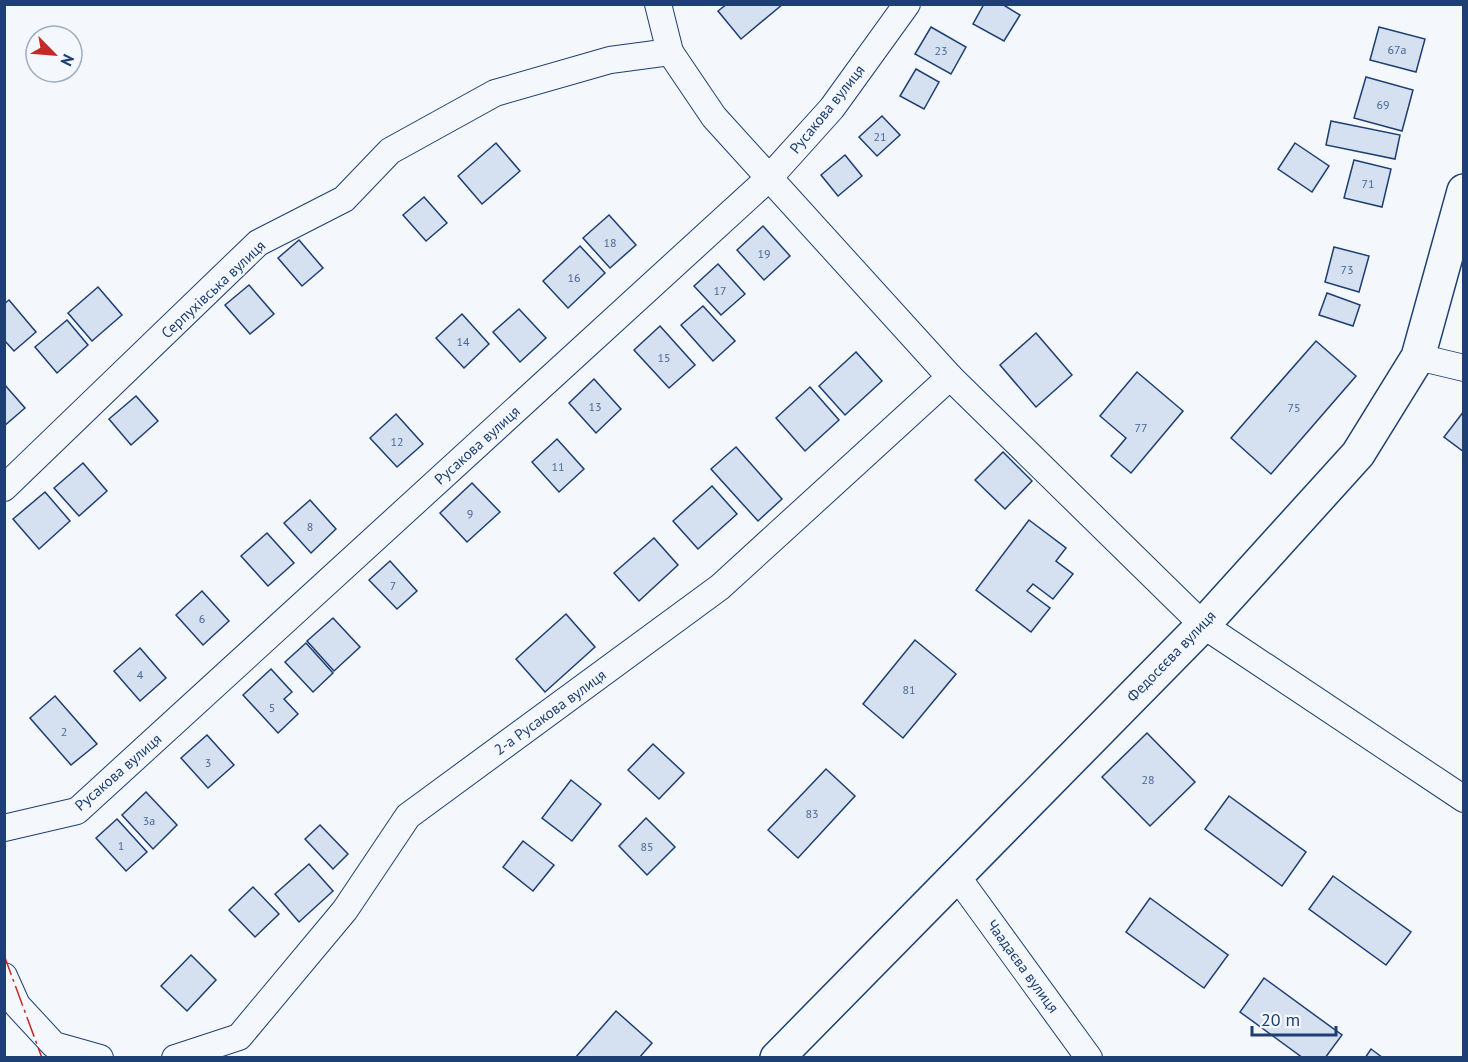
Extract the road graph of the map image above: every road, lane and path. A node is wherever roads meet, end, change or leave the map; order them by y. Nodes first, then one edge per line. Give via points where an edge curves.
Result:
1 (658, 4) edge
2 (907, 4) edge
3 (670, 52) junction
4 (769, 178) junction
5 (1464, 190) edge
6 (1418, 357) junction
7 (1464, 369) edge
8 (950, 377) junction
9 (4, 488) edge
10 (1203, 626) junction
11 (1464, 799) edge
12 (4, 828) edge
13 (956, 875) junction
14 (4, 976) edge
15 (100, 1058) edge
16 (175, 1058) edge
17 (777, 1058) edge
18 (1089, 1058) edge

1 - 3 street
2 - 4 street, Русакова вулиця via 832,108
3 - 4 street via 714,117
3 - 9 street, Серпухівська вулиця via 610,60 495,93 390,151 344,199 258,243
4 - 8 street
4 - 12 street, Русакова вулиця via 77,811
5 - 6 main road, Федосєєва вулиця
6 - 7 street
6 - 10 main road, Федосєєва вулиця via 1358,454
8 - 10 street
8 - 16 street, 2-а Русакова вулиця via 720,587 408,816 345,910 239,1037
10 - 11 street
10 - 13 main road, Федосєєва вулиця
13 - 17 main road, Федосєєва вулиця
13 - 18 street, Чаадаєва вулиця
14 - 15 street via 17,1005 54,1045

